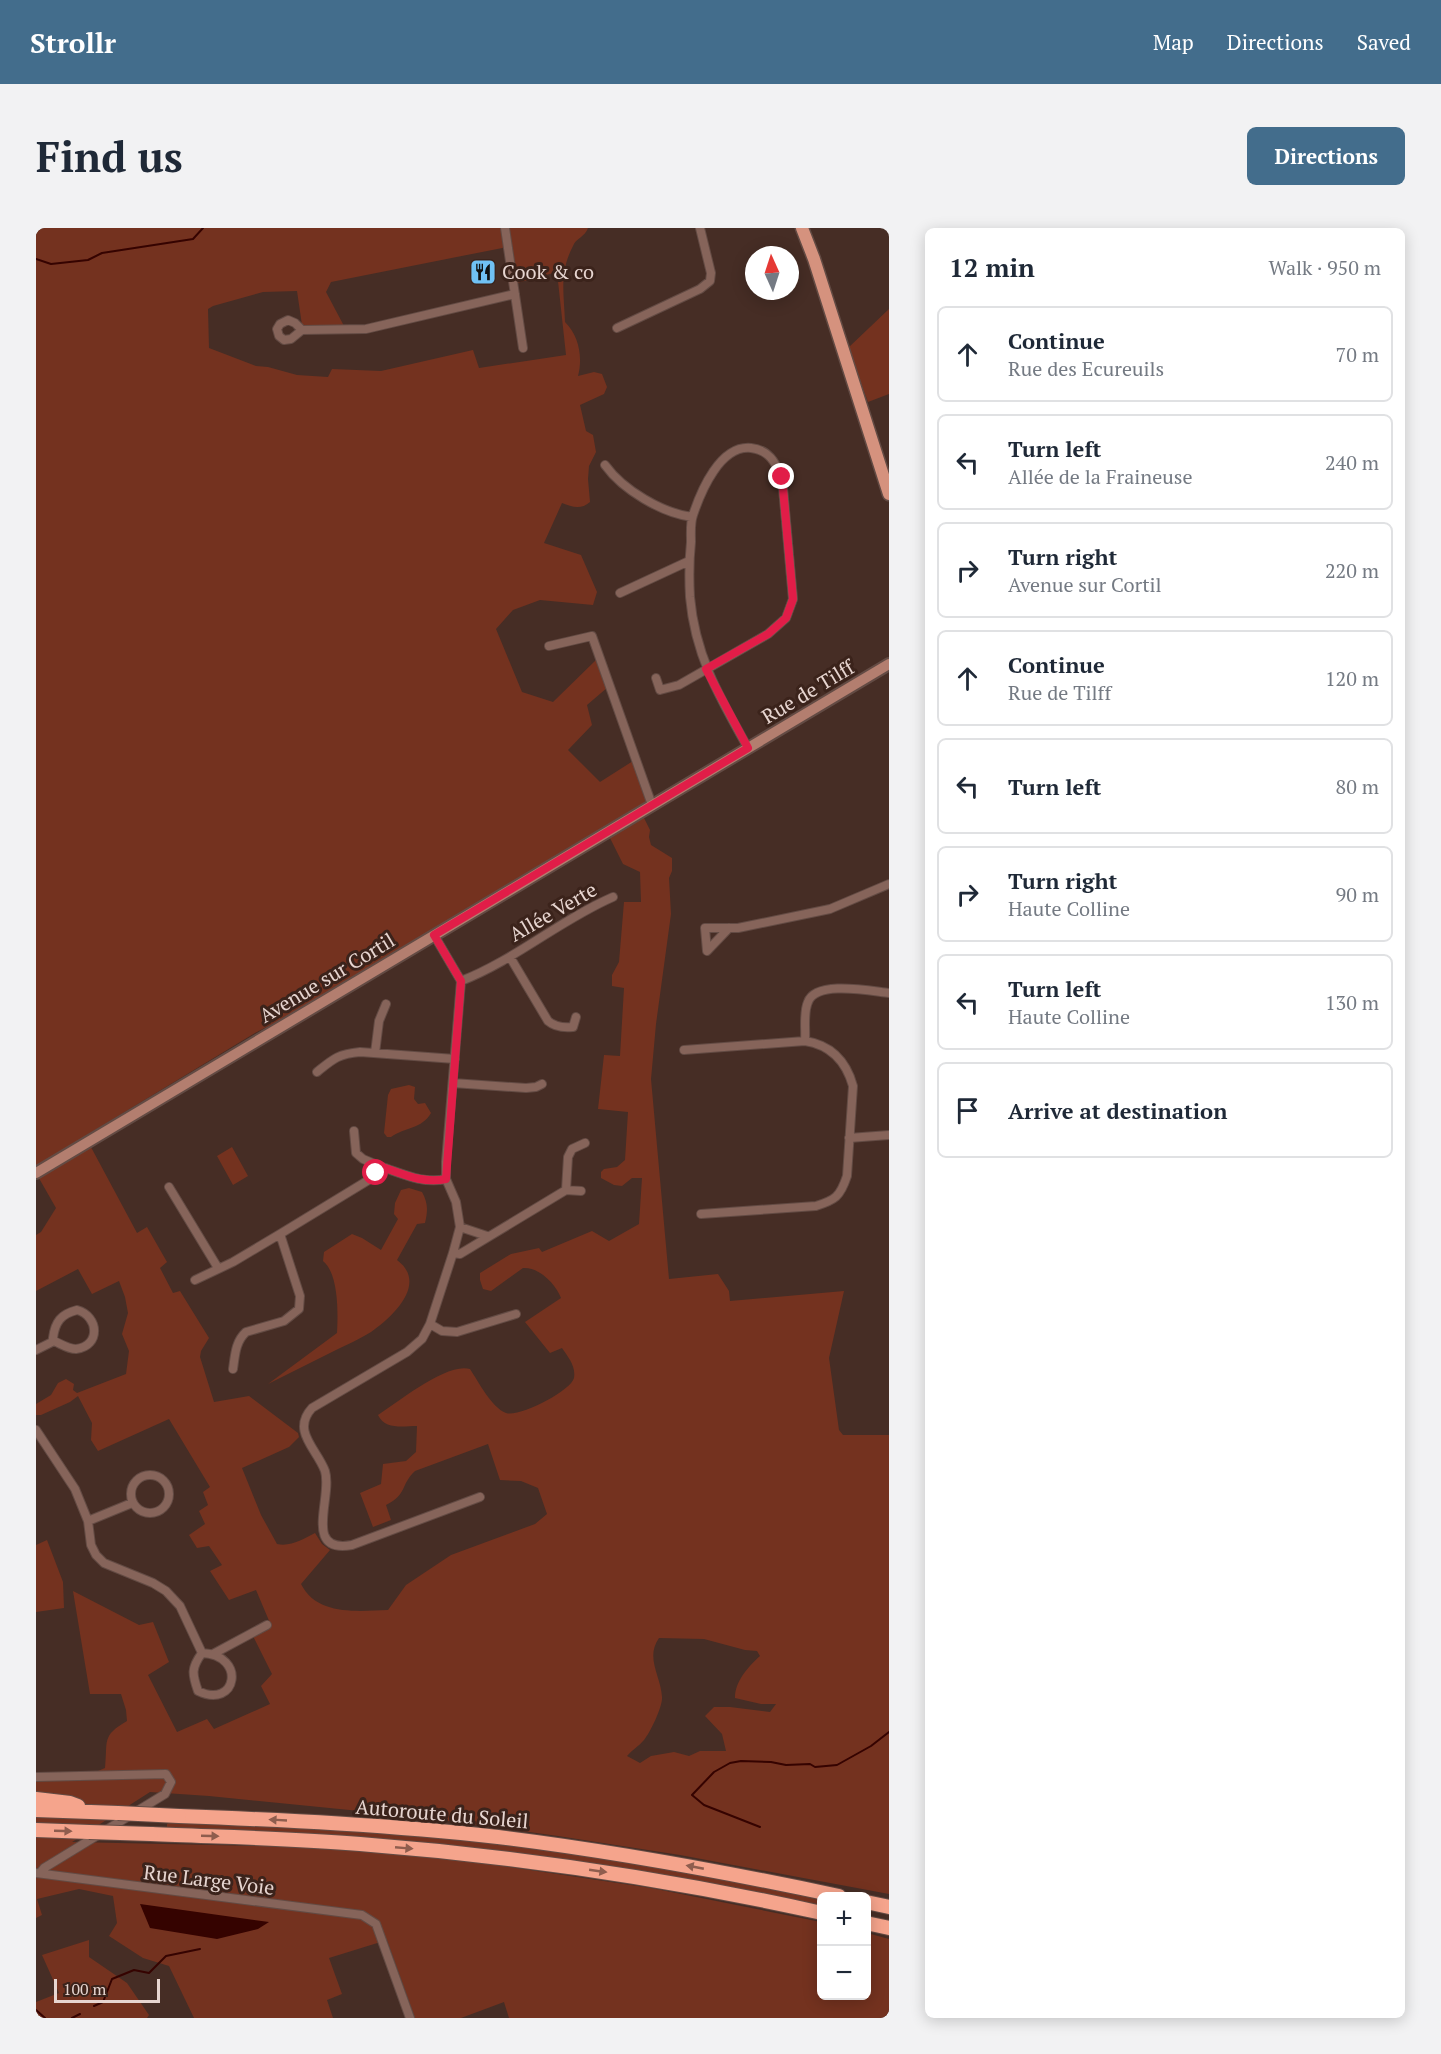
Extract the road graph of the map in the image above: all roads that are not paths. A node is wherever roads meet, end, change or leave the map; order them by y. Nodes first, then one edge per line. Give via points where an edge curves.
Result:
1 (505, 228) edge
2 (700, 228) edge
3 (802, 228) edge
4 (515, 294) junction
5 (617, 328) dead end
6 (302, 330) dead end
7 (523, 348) dead end
8 (606, 465) dead end
9 (889, 494) edge
10 (692, 517) junction
11 (689, 561) junction
12 (620, 593) dead end
13 (549, 646) dead end
14 (889, 664) edge
15 (706, 669) junction
16 (656, 678) dead end
17 (748, 748) junction
18 (652, 805) junction
19 (637, 815) joint
20 (889, 884) edge
21 (613, 897) dead end
22 (729, 928) dead end
23 (434, 935) junction
24 (510, 957) junction
25 (461, 981) junction
26 (889, 993) edge
27 (386, 1005) dead end
28 (576, 1017) dead end
29 (805, 1041) junction
30 (684, 1050) dead end
31 (375, 1053) junction
32 (455, 1059) junction
33 (317, 1072) dead end
34 (453, 1083) junction
35 (542, 1084) dead end
36 (354, 1131) dead end
37 (889, 1135) edge
38 (849, 1138) junction
39 (585, 1143) dead end
40 (382, 1167) junction
41 (36, 1173) edge
42 (446, 1179) junction
43 (169, 1187) dead end
44 (566, 1190) junction
45 (581, 1191) dead end
46 (700, 1214) dead end
47 (460, 1227) junction
48 (280, 1234) junction
49 (487, 1236) junction
50 (453, 1253) junction
51 (218, 1268) junction
52 (195, 1280) dead end
53 (516, 1314) dead end
54 (430, 1324) junction
55 (54, 1341) junction
56 (36, 1350) edge
57 (233, 1370) dead end
58 (36, 1430) edge
59 (480, 1497) dead end
60 (132, 1503) junction
61 (88, 1521) junction
62 (267, 1625) dead end
63 (202, 1653) junction
64 (213, 1654) junction
65 (36, 1777) edge
66 (36, 1799) edge
67 (36, 1810) edge
68 (94, 1812) junction
69 (36, 1830) edge
70 (38, 1873) edge
71 (820, 1892) edge
72 (871, 1903) edge
73 (889, 1907) edge
74 (817, 1911) edge
75 (871, 1924) edge
76 (889, 1928) edge
77 (410, 2018) edge

1 - 4 street
2 - 5 street via 710,281
3 - 9 main road
4 - 6 street via 366,329
4 - 7 street
8 - 10 street via 615,478 657,506 675,515
10 - 11 street
10 - 15 street via 716,468 730,453 738,448 755,448 775,461 782,477 793,599 786,618 768,634
11 - 12 street
11 - 15 street via 693,624
13 - 18 street via 592,636
14 - 17 main road, Rue de Tilff
15 - 16 street via 679,685 660,690
15 - 17 street
17 - 18 main road, Rue de Tilff
18 - 19 main road, Rue de Tilff
19 - 23 main road, Avenue sur Cortil
20 - 22 street via 830,909
21 - 24 street, Allée Verte
23 - 25 street
23 - 41 main road, Avenue sur Cortil
24 - 25 street, Allée Verte
24 - 28 street, Allée Verte via 548,1021 573,1027
25 - 32 street
26 - 29 street via 856,988 821,990 812,995 807,1003
27 - 31 street via 376,1030
29 - 30 street
29 - 38 street via 815,1042 839,1056 849,1072 853,1086
31 - 32 street
31 - 33 street via 345,1053
32 - 34 street
34 - 35 street via 526,1088
34 - 42 street
36 - 40 street via 356,1153
37 - 38 street
38 - 46 street via 847,1176 843,1189 833,1200 816,1206
39 - 44 street via 572,1149 568,1157
40 - 42 street via 422,1181
40 - 48 street via 367,1181
42 - 47 street via 456,1202
43 - 51 street
44 - 45 street
44 - 49 street
47 - 49 street
47 - 50 street
48 - 51 street
48 - 57 street via 300,1296 298,1308 284,1321 241,1336
49 - 50 street via 460,1254
50 - 54 street
51 - 52 street
53 - 54 street via 457,1332 442,1331
54 - 59 street via 422,1339 407,1352 312,1408 304,1419 305,1434 324,1470 327,1486 324,1536 333,1546 352,1545
55 - 55 street via 75,1349 83,1346 93,1337 92,1320 77,1310 64,1314 56,1325
55 - 56 street
58 - 61 street via 75,1489
60 - 60 street via 139,1510 156,1513 169,1497 167,1483 152,1475 137,1480 132,1487
60 - 61 street
61 - 63 street via 96,1555 104,1563 166,1590 180,1606
62 - 64 street
63 - 64 street
63 - 64 street via 192,1676 198,1691 207,1696 228,1690 233,1681 232,1669 223,1658
65 - 70 street via 166,1774 171,1782 165,1794
66 - 68 highway via 70,1803
67 - 68 highway, Autoroute du Soleil
71 -> 68 highway, Autoroute du Soleil, bridge via 630,1856 495,1837 336,1823
69 -> 74 highway, Autoroute du Soleil, bridge via 358,1844 474,1855 617,1873
70 - 77 street, Rue Large Voie via 362,1915 376,1924
72 - 73 highway
75 - 76 highway

